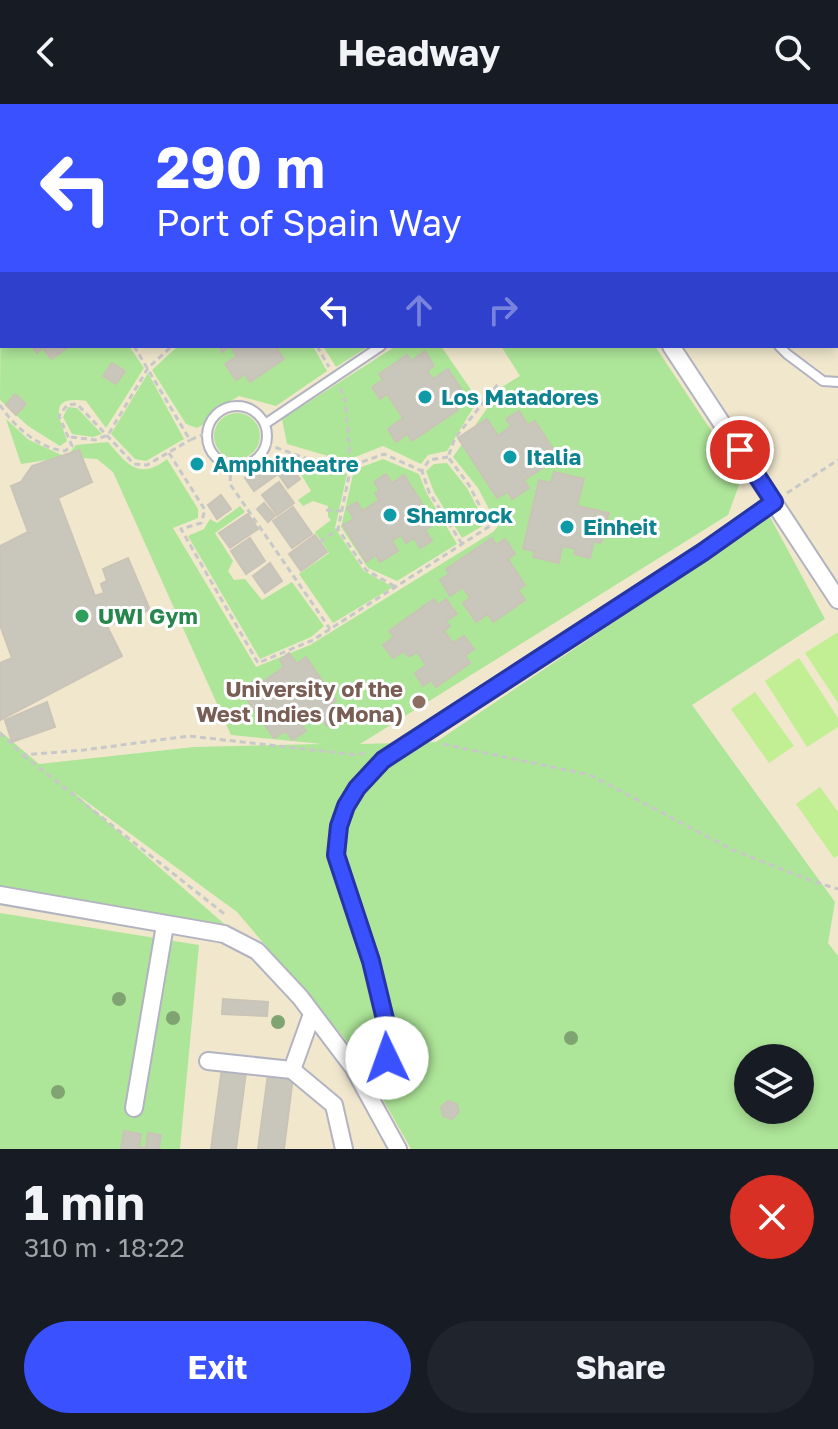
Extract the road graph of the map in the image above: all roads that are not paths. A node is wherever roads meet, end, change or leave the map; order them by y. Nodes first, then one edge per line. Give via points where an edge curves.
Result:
1 (378, 348) edge
2 (672, 348) edge
3 (781, 348) edge
4 (838, 382) edge
5 (265, 424) junction
6 (774, 502) junction
7 (838, 600) edge
8 (0, 883) edge
9 (8, 896) edge
10 (165, 925) junction
11 (312, 1014) junction
12 (208, 1061) dead end
13 (353, 1067) junction
14 (292, 1070) junction
15 (134, 1108) dead end
16 (344, 1149) edge
17 (398, 1149) edge

1 - 5 lane
2 - 6 street
3 - 4 lane via 823,381
5 - 5 lane via 252,410 233,406 215,415 206,433 210,452 217,460 246,465 266,444
6 - 7 street
6 - 13 street via 383,760 357,788 339,826 336,855 391,1044 387,1058 375,1068
8 - 9 street
9 - 10 street
10 - 11 street via 224,934 257,951
10 - 15 street
11 - 13 street
11 - 14 street
12 - 14 street
13 - 17 street
14 - 16 street via 334,1105

